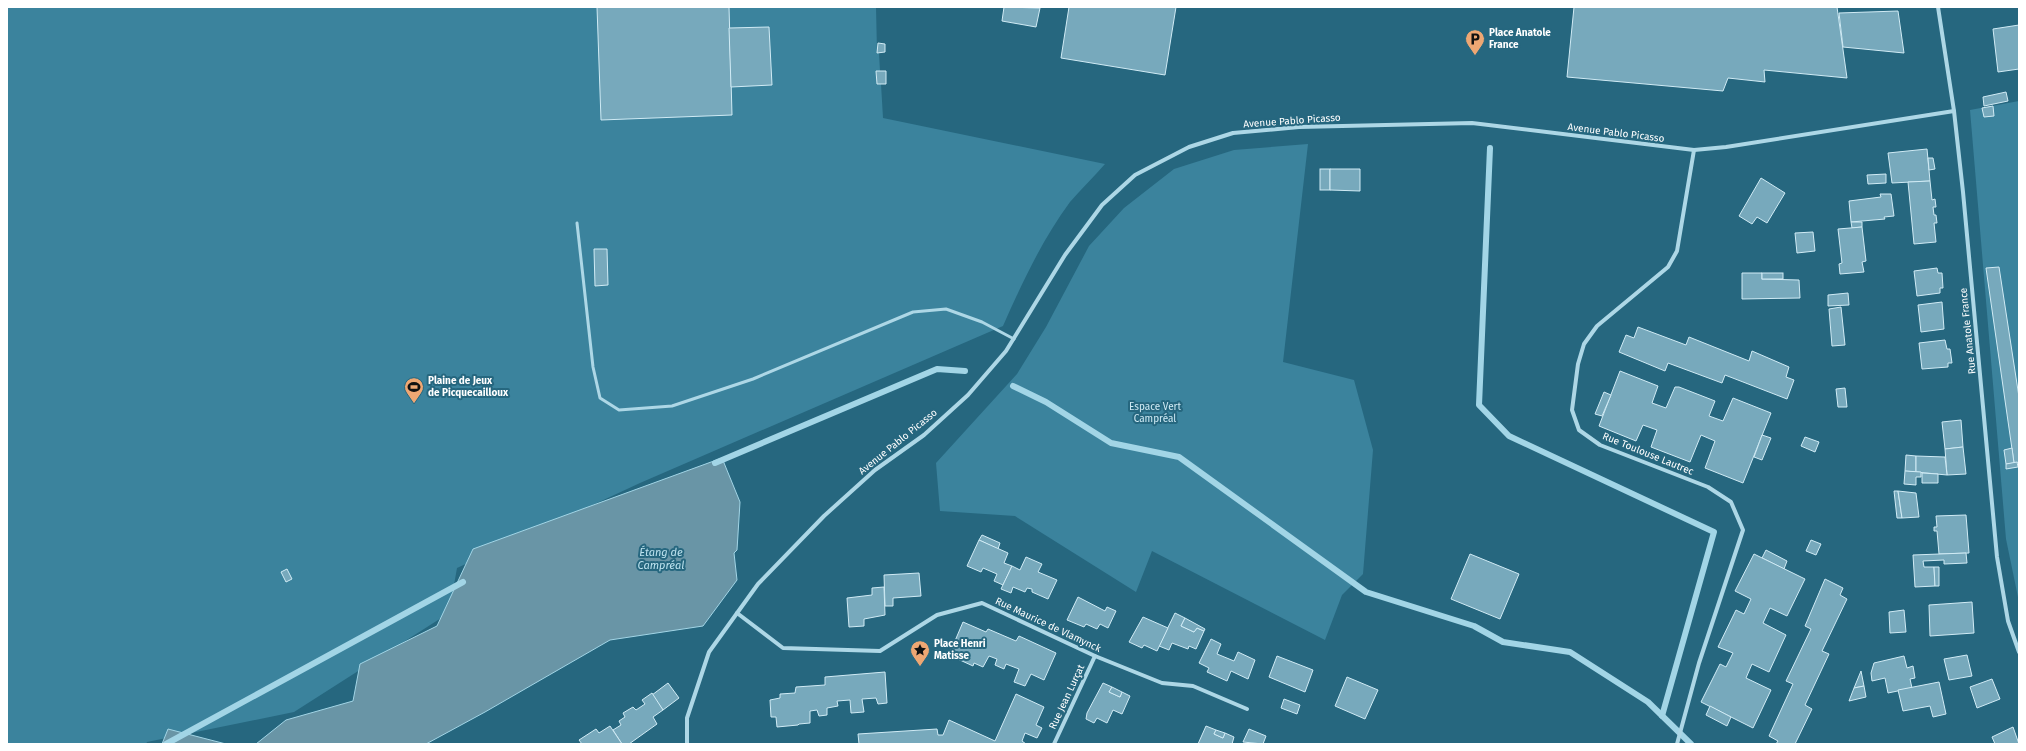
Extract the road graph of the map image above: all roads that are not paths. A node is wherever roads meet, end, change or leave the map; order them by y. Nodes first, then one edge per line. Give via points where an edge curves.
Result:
1 (1938, 7) edge
2 (1954, 111) junction
3 (1694, 150) junction
4 (577, 223) dead end
5 (1014, 339) junction
6 (737, 613) junction
7 (2019, 652) edge
8 (1095, 656) junction
9 (1247, 709) dead end
10 (687, 744) edge
11 (1054, 744) edge
12 (1677, 744) edge

1 - 2 street, Rue Anatole France
2 - 3 street, Avenue Pablo Picasso
2 - 7 street, Rue Anatole France via 1997,557 2008,621
3 - 5 street, Avenue Pablo Picasso via 1472,123 1299,127 1233,133 1189,147 1135,175 1102,205 1065,254
3 - 12 street, Rue Toulouse Lautrec via 1677,251 1668,267 1597,326 1584,344 1578,364 1572,410 1579,430 1600,445 1708,487 1731,502 1743,530 1699,663
4 - 5 lane via 593,367 600,398 619,410 672,406 753,379 913,312 946,309 982,322
5 - 6 street, Avenue Pablo Picasso via 968,394 924,435 875,470 824,516 758,584
6 - 8 street, Rue Maurice de Vlamynck via 782,648 880,651 937,615 982,603
6 - 10 street, Avenue Pablo Picasso via 709,652 687,718
8 - 9 street, Rue Maurice de Vlamynck via 1162,683 1193,686
8 - 11 street, Rue Jean Lurçat

